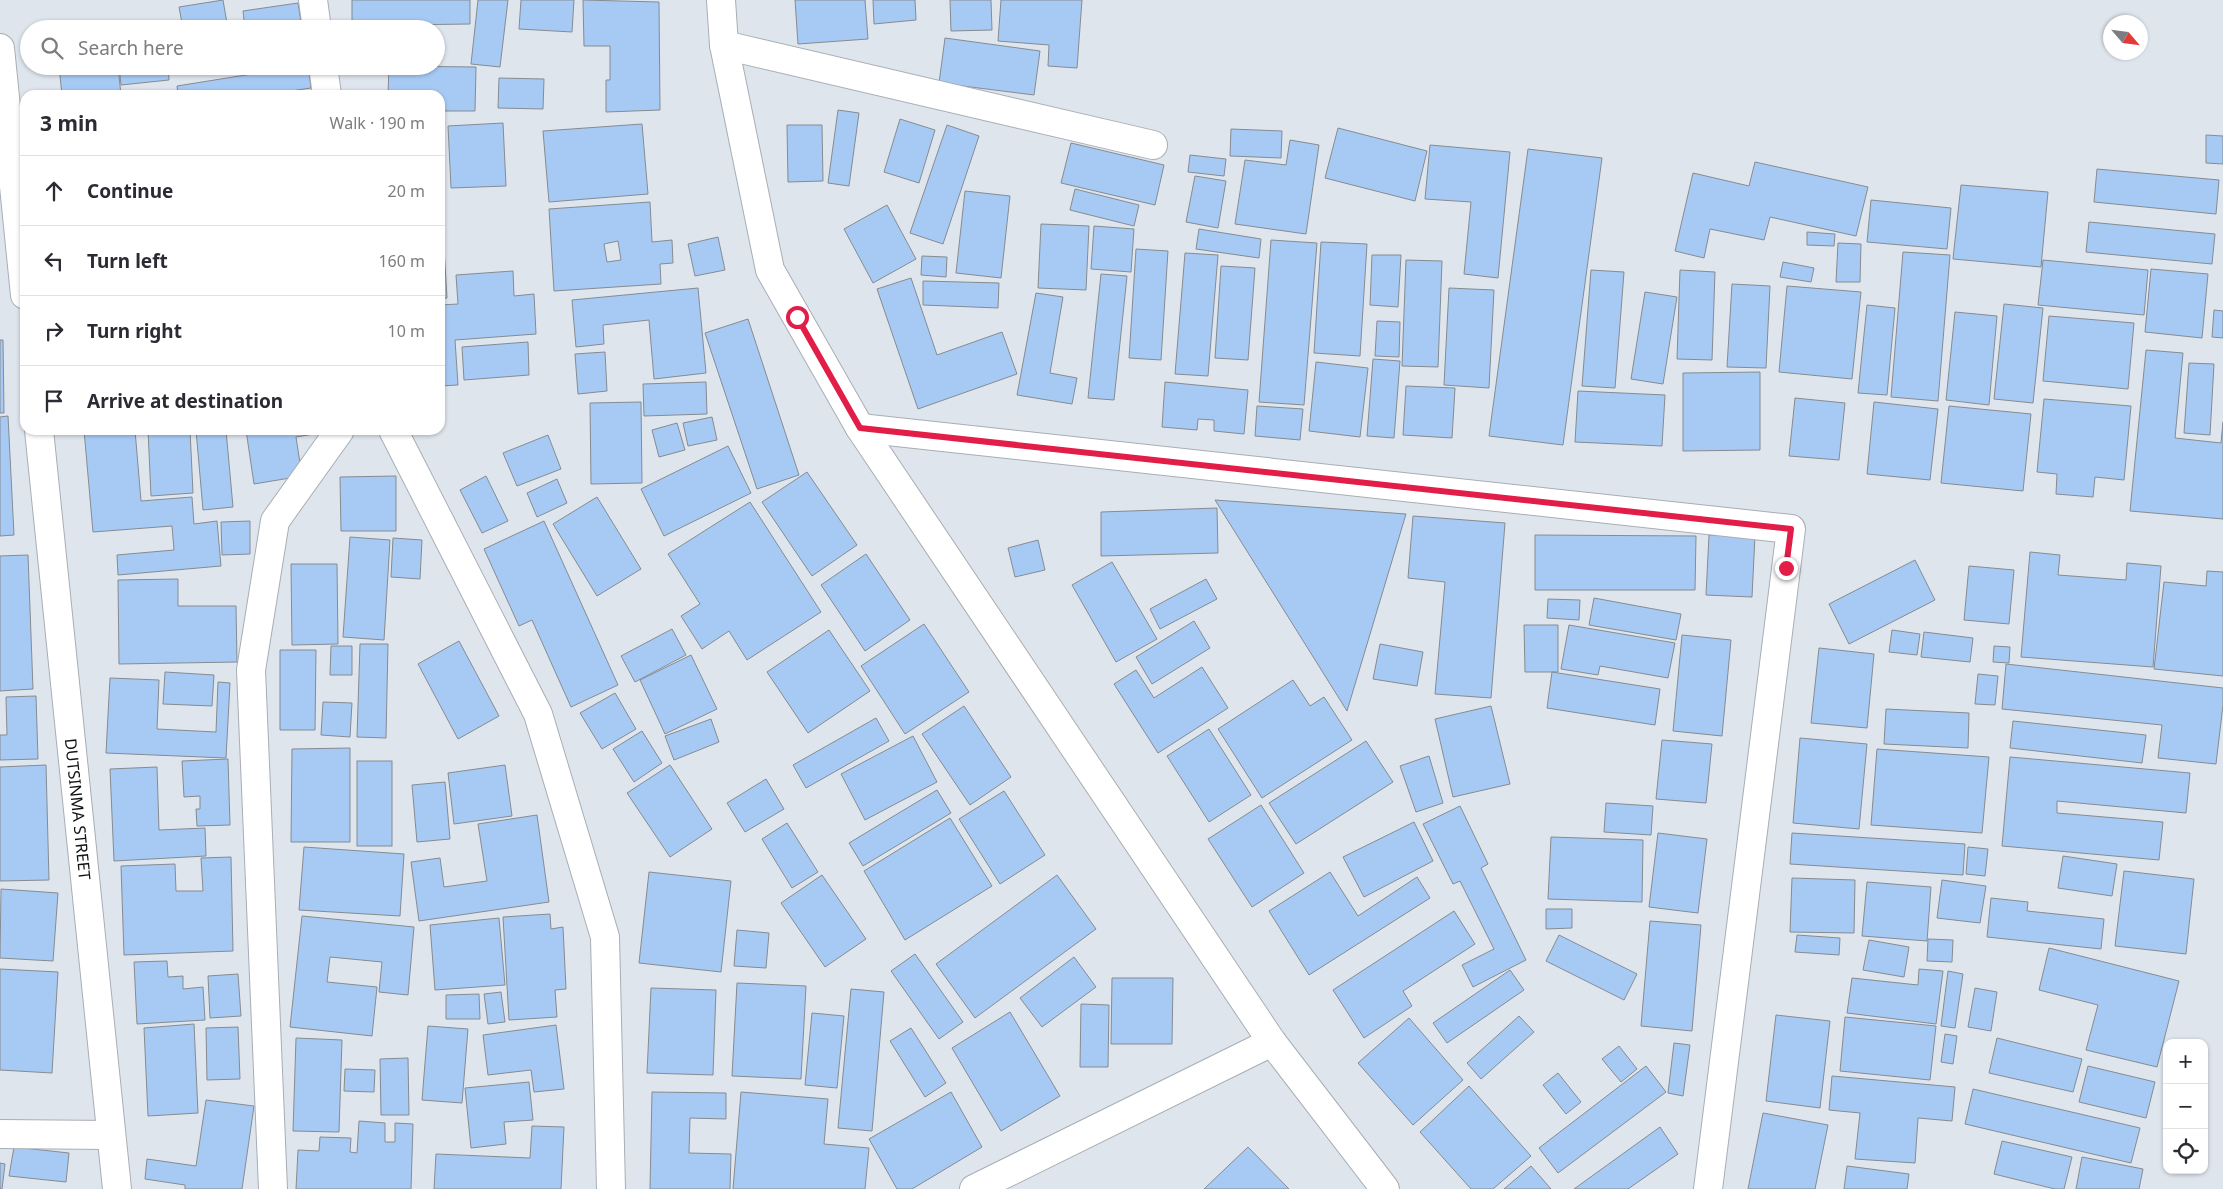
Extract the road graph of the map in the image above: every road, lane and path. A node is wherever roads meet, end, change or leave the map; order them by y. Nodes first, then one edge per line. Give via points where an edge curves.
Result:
1 (313, 0) edge
2 (721, 0) edge
3 (316, 20) edge
4 (724, 45) junction
5 (0, 48) edge
6 (324, 75) edge
7 (326, 90) edge
8 (1152, 145) dead end
9 (20, 246) edge
10 (860, 428) junction
11 (40, 435) edge
12 (336, 435) edge
13 (395, 435) edge
14 (1272, 1042) junction
15 (0, 1134) edge
16 (110, 1135) junction
17 (117, 1189) edge
18 (273, 1189) edge
19 (612, 1189) edge
20 (974, 1189) edge
21 (1385, 1189) edge
22 (1708, 1189) edge

1 - 3 street
2 - 4 street
4 - 8 street
4 - 10 street via 770,270
5 - 9 street
6 - 7 street
10 - 14 street
10 - 22 street via 1791,529
11 - 16 street, DUTSINMA STREET
12 - 18 street via 275,521 251,670
13 - 19 street via 538,714 605,937
14 - 20 street
14 - 21 street
15 - 16 street
16 - 17 street, DUTSINMA STREET

